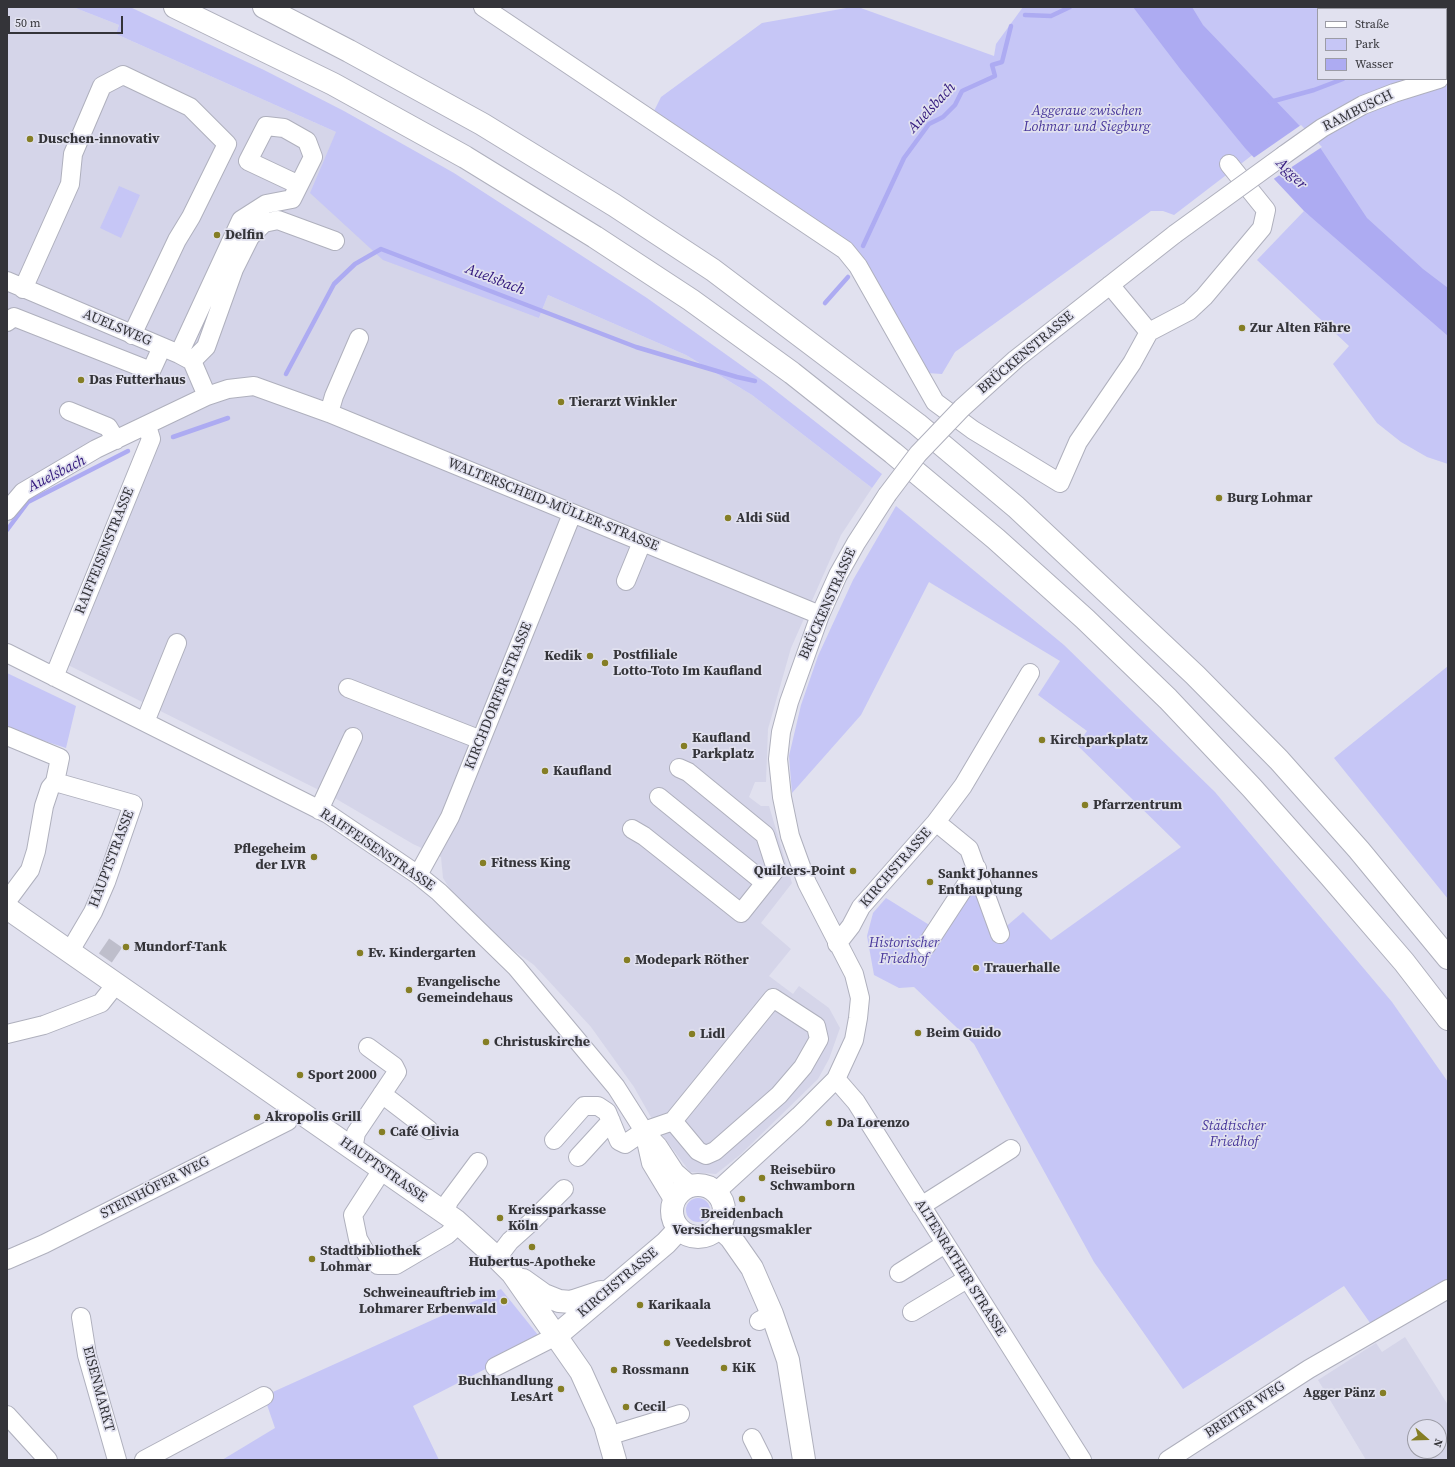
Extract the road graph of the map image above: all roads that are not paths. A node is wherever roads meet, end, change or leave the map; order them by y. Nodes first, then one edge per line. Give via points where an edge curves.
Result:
1 (175, 7) edge
2 (264, 7) edge
3 (483, 7) edge
4 (1436, 80) edge
5 (1284, 155) joint
6 (1229, 164) dead end
7 (299, 185) dead end
8 (335, 241) dead end
9 (15, 285) edge
10 (1110, 285) junction
11 (10, 320) edge
12 (1150, 332) junction
13 (132, 335) junction
14 (359, 338) dead end
15 (162, 347) junction
16 (186, 357) junction
17 (207, 396) junction
18 (69, 411) dead end
19 (329, 413) junction
20 (146, 426) junction
21 (116, 440) junction
22 (7, 511) edge
23 (572, 514) junction
24 (642, 542) junction
25 (626, 581) dead end
26 (820, 615) junction
27 (177, 643) dead end
28 (7, 653) edge
29 (1030, 673) dead end
30 (54, 677) junction
31 (348, 688) dead end
32 (144, 722) junction
33 (7, 736) edge
34 (352, 737) dead end
35 (481, 740) junction
36 (679, 768) dead end
37 (55, 782) junction
38 (659, 797) dead end
39 (319, 810) junction
40 (936, 822) junction
41 (632, 830) dead end
42 (977, 868) junction
43 (418, 875) junction
44 (765, 883) junction
45 (7, 901) edge
46 (7, 908) edge
47 (1000, 934) dead end
48 (837, 944) junction
49 (926, 946) dead end
50 (70, 951) junction
51 (1448, 958) edge
52 (116, 984) junction
53 (1448, 1019) edge
54 (7, 1034) edge
55 (368, 1047) dead end
56 (836, 1079) junction
57 (382, 1094) junction
58 (779, 1095) junction
59 (294, 1107) junction
60 (799, 1116) junction
61 (611, 1121) junction
62 (673, 1121) junction
63 (429, 1130) dead end
64 (644, 1131) junction
65 (554, 1140) dead end
66 (353, 1149) junction
67 (1011, 1149) dead end
68 (578, 1157) dead end
69 (478, 1162) dead end
70 (382, 1170) junction
71 (691, 1186) junction
72 (564, 1188) dead end
73 (716, 1192) junction
74 (674, 1201) junction
75 (921, 1206) junction
76 (452, 1218) junction
77 (719, 1227) junction
78 (679, 1229) junction
79 (945, 1244) junction
80 (7, 1260) edge
81 (505, 1265) junction
82 (898, 1273) dead end
83 (967, 1279) junction
84 (615, 1286) junction
85 (1448, 1289) edge
86 (912, 1312) dead end
87 (81, 1317) dead end
88 (556, 1336) junction
89 (495, 1367) dead end
90 (264, 1396) dead end
91 (680, 1414) dead end
92 (7, 1415) edge
93 (608, 1436) junction
94 (752, 1438) dead end
95 (48, 1460) edge
96 (117, 1460) edge
97 (144, 1460) edge
98 (616, 1460) edge
99 (763, 1460) edge
100 (804, 1460) edge
101 (1082, 1460) edge
102 (1168, 1460) edge

1 - 53 main road via 347,92 465,157 691,300 792,373 996,539 1168,699 1330,876 1404,962
2 - 51 main road via 482,124 614,205 713,270 917,424 1016,507 1201,680 1360,850
3 - 12 street via 845,250 858,266 936,402 973,430 1060,483 1078,442
4 - 5 street, RAMBUSCH via 1363,106 1322,128
5 - 10 street, BRÜCKENSTRASSE, bridge
6 - 12 street via 1266,210 1262,228 1204,297 1189,311
7 - 16 street via 292,199 266,204 241,220
8 - 16 street via 278,220 264,223 250,237 234,269 206,347
9 - 13 street, AUELSWEG
9 - 13 street via 70,184 73,154 102,86 123,75 190,107 227,144 192,217 176,240
10 - 12 street
10 - 26 street, BRÜCKENSTRASSE, bridge via 1016,359 962,408 918,454 887,495 856,543
11 - 15 street via 151,371
13 - 15 street, AUELSWEG
14 - 19 street
15 - 16 street, AUELSWEG
16 - 17 street
17 - 19 street, WALTERSCHEID-MÜLLER-STRASSE via 228,389 254,386
17 - 20 street
18 - 21 street via 108,426
19 - 23 street, WALTERSCHEID-MÜLLER-STRASSE
20 - 21 street
20 - 30 street, RAIFFEISENSTRASSE via 151,439
21 - 22 street via 23,492
23 - 24 street, WALTERSCHEID-MÜLLER-STRASSE
23 - 35 street, KIRCHDORFER STRASSE
24 - 25 street
24 - 26 street, WALTERSCHEID-MÜLLER-STRASSE
26 - 48 street, BRÜCKENSTRASSE via 789,702 781,732 778,759 790,836 806,883
27 - 32 street
28 - 30 street, RAIFFEISENSTRASSE
29 - 40 street, KIRCHSTRASSE via 963,786
30 - 32 street, RAIFFEISENSTRASSE
31 - 35 street
32 - 39 street, RAIFFEISENSTRASSE
33 - 37 street via 60,758
34 - 39 street
35 - 43 street, KIRCHDORFER STRASSE via 450,817
36 - 44 street via 688,772 765,836 776,869
37 - 45 street via 50,788 44,806 30,870
37 - 50 street, HAUPTSTRASSE via 133,804 106,882
38 - 44 street
39 - 43 street, RAIFFEISENSTRASSE
40 - 42 street via 969,849
40 - 48 street, KIRCHSTRASSE via 862,907
41 - 44 street via 644,836 741,913
42 - 47 street
42 - 49 street
43 - 64 street, RAIFFEISENSTRASSE via 516,967 616,1087
46 - 50 main road, HAUPTSTRASSE
48 - 56 street via 854,974 860,998 854,1040
50 - 52 main road, HAUPTSTRASSE
52 - 54 street via 101,1004 44,1025
52 - 59 main road, HAUPTSTRASSE
55 - 57 street via 394,1066 398,1072
56 - 60 street
56 - 75 street, ALTENRATHER STRASSE via 856,1102
57 - 63 street
57 - 66 street via 356,1133
58 - 60 street
58 - 62 street via 715,1151 706,1155 698,1151
58 - 62 street via 803,1067 819,1039 816,1026 772,998
59 - 66 main road, HAUPTSTRASSE
59 - 80 street, STEINHÖFER WEG via 288,1121 44,1244
60 - 73 street
61 - 64 street via 619,1141 625,1144
61 - 65 street via 608,1112 598,1106 584,1106
61 - 68 street
62 - 64 street
64 - 71 street, RAIFFEISENSTRASSE via 658,1146 675,1172
64 - 74 street, RAIFFEISENSTRASSE via 651,1163
66 - 70 main road, HAUPTSTRASSE
67 - 75 street
69 - 76 street via 449,1202
70 - 76 main road, HAUPTSTRASSE
70 - 76 street via 353,1215 358,1239 367,1255 378,1265 396,1266 447,1235
71 - 73 main road via 704,1186
71 - 74 main road via 684,1189
72 - 81 street via 510,1241
73 - 77 main road via 725,1209
74 - 78 main road via 673,1221
75 - 79 street, ALTENRATHER STRASSE
76 - 81 main road, HAUPTSTRASSE
77 - 78 main road via 713,1234 700,1237 686,1235
77 - 100 main road via 731,1238 752,1268 766,1318 788,1360
78 - 84 main road, KIRCHSTRASSE
79 - 82 street
79 - 83 street, ALTENRATHER STRASSE
81 - 84 main road via 544,1295 559,1301 582,1300
81 - 88 main road, HAUPTSTRASSE
83 - 86 street
83 - 101 street, ALTENRATHER STRASSE
84 - 88 main road, KIRCHSTRASSE
85 - 102 street, BREITER WEG via 1309,1370
87 - 96 street, EISENMARKT via 87,1355
88 - 89 street
88 - 93 main road, HAUPTSTRASSE via 581,1372
90 - 97 street
91 - 93 street
92 - 95 street
93 - 98 main road, HAUPTSTRASSE
94 - 99 street

